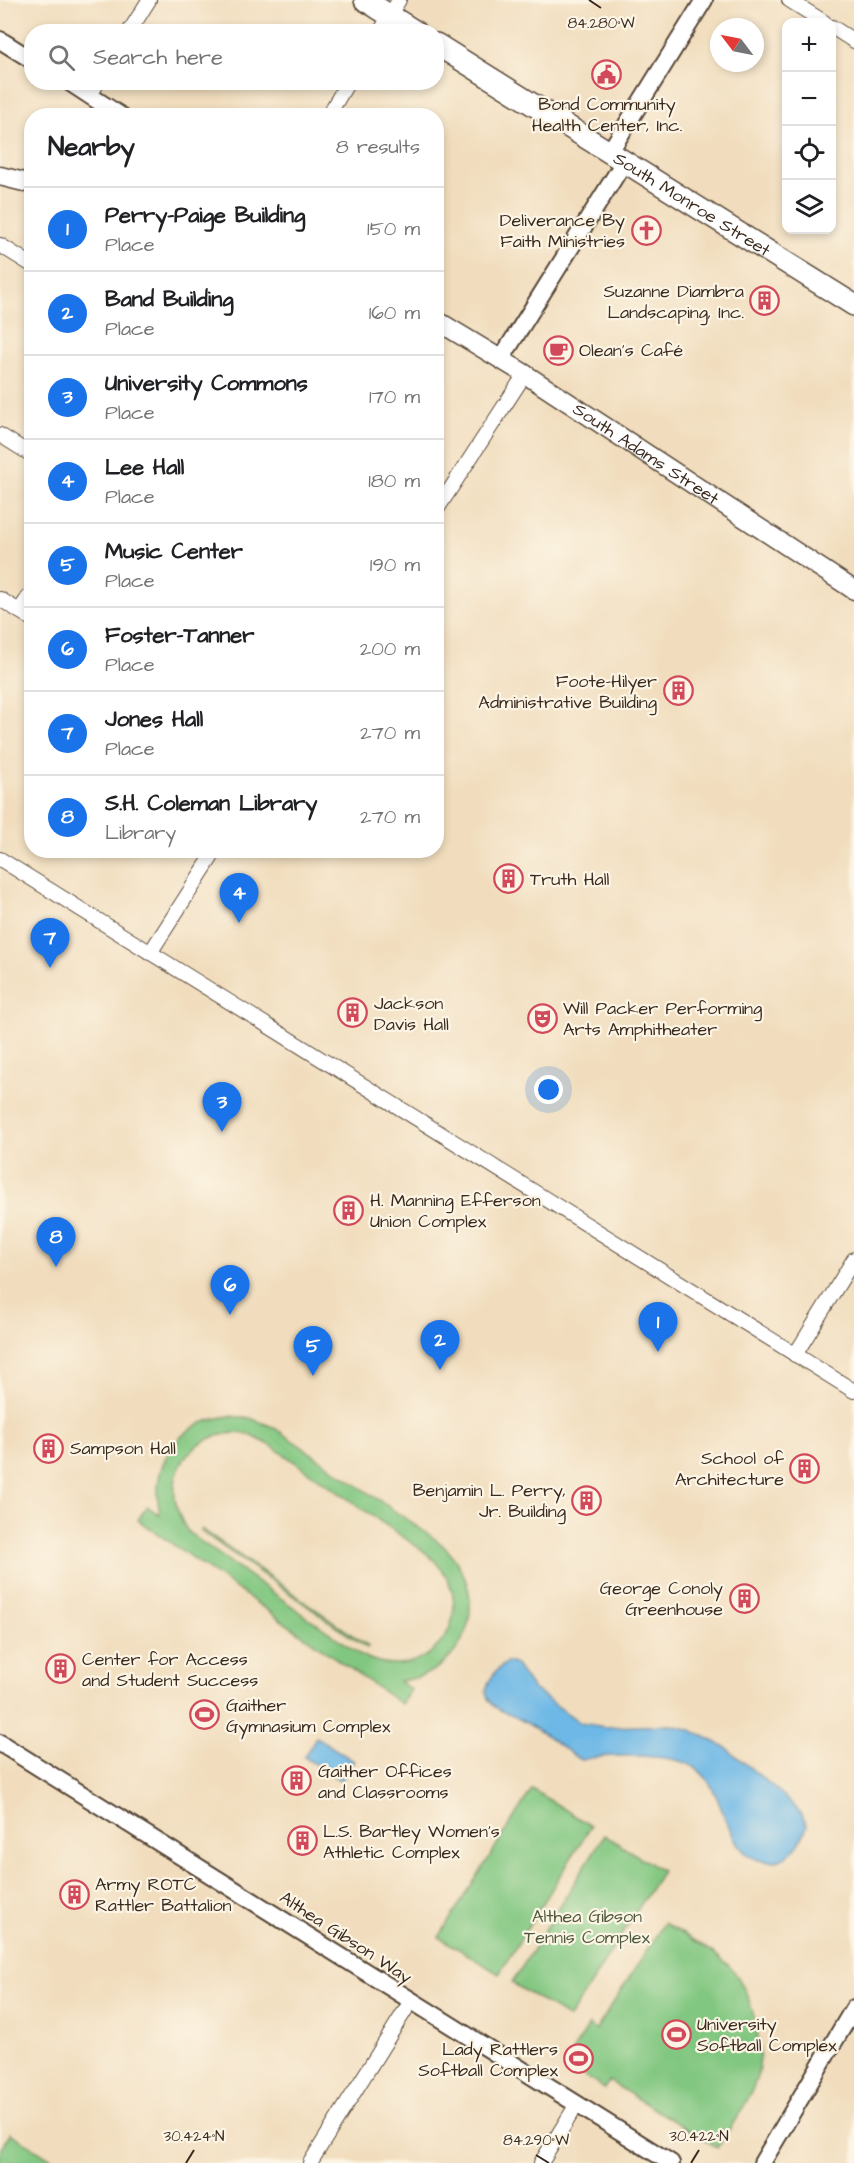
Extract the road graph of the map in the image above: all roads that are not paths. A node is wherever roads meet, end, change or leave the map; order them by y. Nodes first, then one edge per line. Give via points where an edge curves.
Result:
1 (149, 0) edge
2 (365, 0) edge
3 (704, 0) edge
4 (789, 0) edge
5 (390, 16) edge
6 (818, 18) edge
7 (134, 24) edge
8 (403, 24) edge
9 (836, 30) edge
10 (0, 40) edge
11 (854, 42) edge
12 (444, 49) edge
13 (24, 55) edge
14 (95, 90) edge
15 (343, 90) edge
16 (113, 108) edge
17 (333, 108) edge
18 (617, 157) junction
19 (0, 176) edge
20 (24, 182) edge
21 (0, 245) edge
22 (24, 260) edge
23 (854, 305) edge
24 (444, 325) edge
25 (501, 359) junction
26 (525, 374) junction
27 (0, 435) edge
28 (24, 450) edge
29 (444, 499) edge
30 (854, 590) edge
31 (0, 599) edge
32 (24, 614) edge
33 (211, 858) edge
34 (0, 859) edge
35 (150, 953) junction
36 (854, 1259) edge
37 (795, 1355) junction
38 (854, 1391) edge
39 (0, 1743) edge
40 (411, 2001) junction
41 (854, 2008) edge
42 (577, 2104) junction
43 (310, 2163) edge
44 (541, 2163) edge
45 (671, 2163) edge
46 (762, 2163) edge

1 - 7 street
2 - 5 main road
3 - 18 street
4 - 6 street
5 - 8 main road
9 - 11 street
10 - 13 street
12 - 18 main road, South Monroe Street
14 - 16 street
15 - 17 street
18 - 23 main road, South Monroe Street
18 - 25 street
19 - 20 main road
21 - 22 street
24 - 25 main road, South Adams Street
25 - 26 main road, South Adams Street
26 - 29 street
26 - 30 main road, South Adams Street
27 - 28 street
31 - 32 street
33 - 35 street
34 - 35 street
35 - 37 street
36 - 37 street
37 - 38 street
39 - 40 street, Althea Gibson Way
40 - 42 street, Althea Gibson Way
40 - 43 street
41 - 46 street
42 - 44 street
42 - 45 street, Althea Gibson Way

